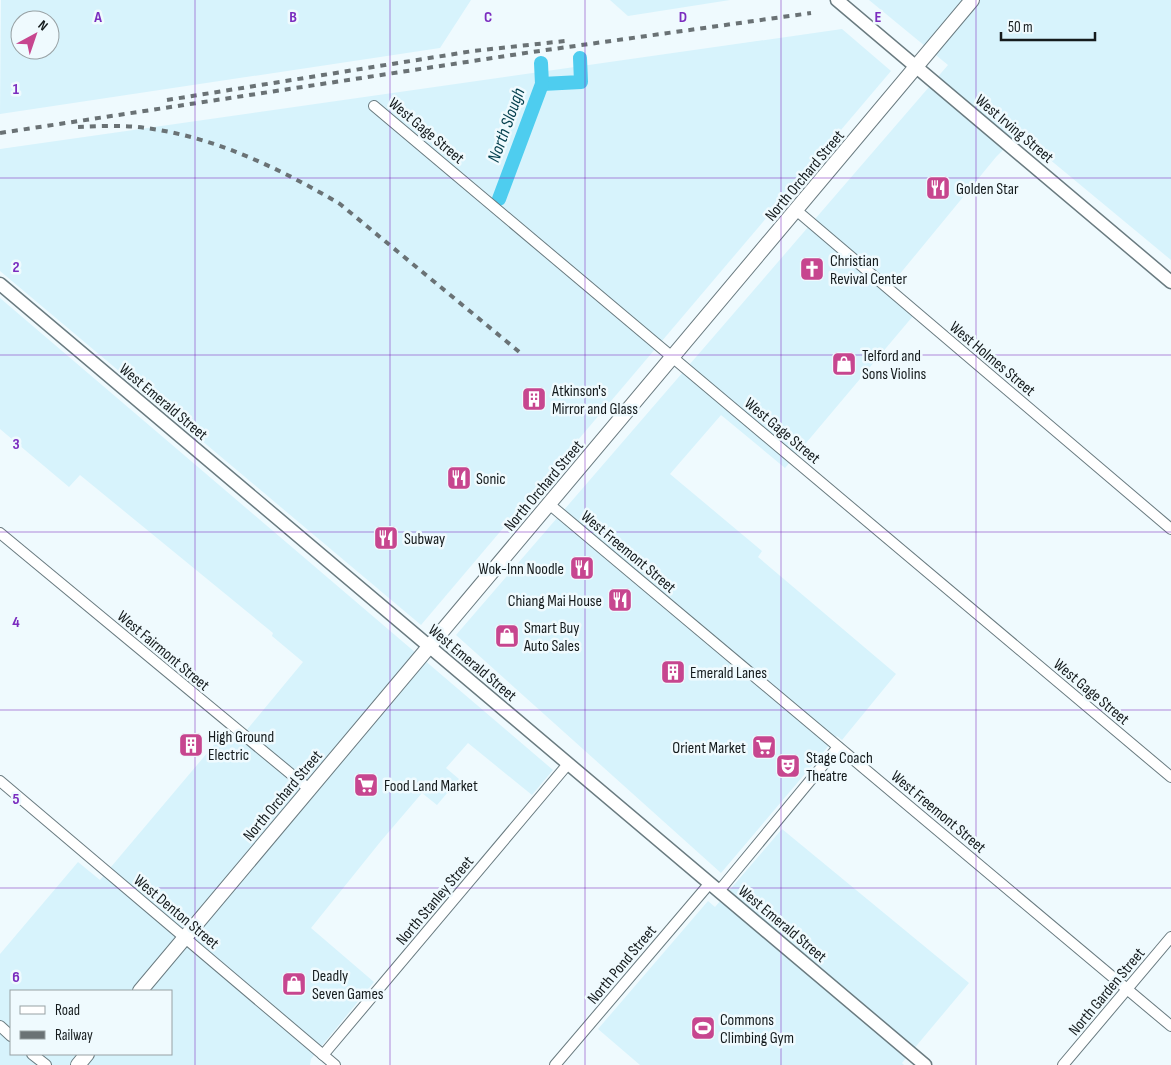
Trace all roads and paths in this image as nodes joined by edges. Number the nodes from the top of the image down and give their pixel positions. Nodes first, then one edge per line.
1 (837, 0) edge
2 (972, 0) edge
3 (917, 67) junction
4 (374, 106) dead end
5 (796, 210) junction
6 (1171, 282) edge
7 (0, 284) edge
8 (673, 357) junction
9 (549, 504) junction
10 (1171, 529) edge
11 (0, 533) edge
12 (430, 647) junction
13 (838, 747) junction
14 (568, 764) junction
15 (1171, 777) edge
16 (0, 781) edge
17 (309, 789) junction
18 (714, 887) junction
19 (1171, 936) edge
20 (185, 937) junction
21 (1127, 989) junction
22 (141, 990) edge
23 (0, 1026) edge
24 (1171, 1026) edge
25 (10, 1035) edge
26 (33, 1055) edge
27 (86, 1055) edge
28 (323, 1055) junction
29 (46, 1065) edge
30 (78, 1065) edge
31 (335, 1065) edge
32 (555, 1065) edge
33 (925, 1065) edge
34 (1063, 1065) edge

1 - 3 street, West Irving Street
2 - 3 main road, North Orchard Street
3 - 5 main road, North Orchard Street
3 - 6 street, West Irving Street
4 - 8 street, West Gage Street
5 - 8 main road, North Orchard Street
5 - 10 street, West Holmes Street
7 - 12 street, West Emerald Street
8 - 9 main road, North Orchard Street
8 - 15 street, West Gage Street
9 - 12 main road, North Orchard Street
9 - 13 street, West Freemont Street
11 - 17 street, West Fairmont Street
12 - 14 street, West Emerald Street
12 - 17 main road, North Orchard Street
13 - 18 street, North Pond Street
13 - 21 street, West Freemont Street
14 - 18 street, West Emerald Street
14 - 28 street, North Stanley Street
16 - 20 street, West Denton Street
17 - 20 main road, North Orchard Street
18 - 32 street, North Pond Street
18 - 33 street, West Emerald Street
19 - 21 street, North Garden Street
20 - 22 main road, North Orchard Street
20 - 28 street, West Denton Street
21 - 24 street, West Freemont Street
21 - 34 street, North Garden Street
23 - 25 street
26 - 29 street
27 - 30 main road
28 - 31 street, West Denton Street

